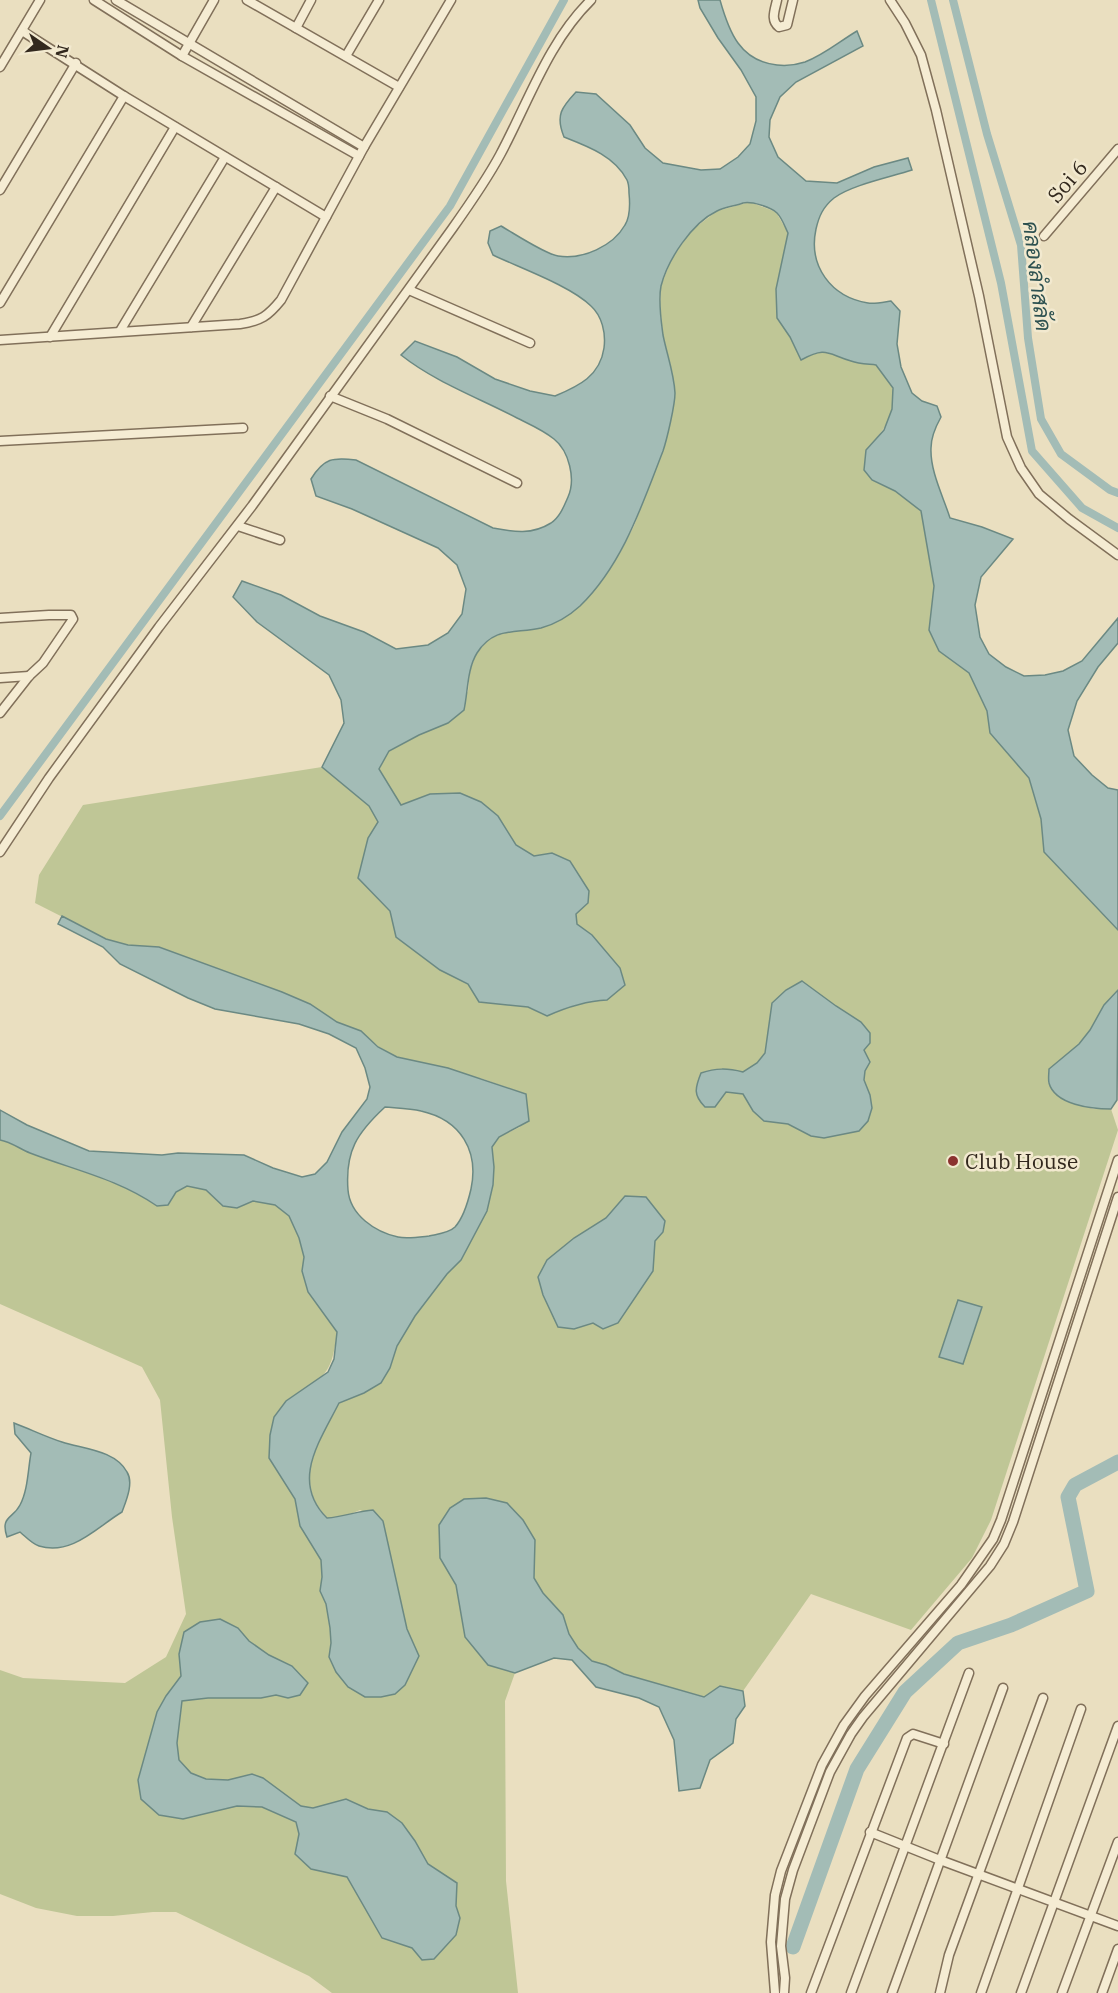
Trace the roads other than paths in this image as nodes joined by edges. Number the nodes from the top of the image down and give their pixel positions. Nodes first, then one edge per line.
1 (40, 0) edge
2 (94, 0) edge
3 (116, 0) edge
4 (214, 0) edge
5 (247, 0) edge
6 (311, 0) edge
7 (378, 0) edge
8 (451, 0) edge
9 (591, 0) edge
10 (777, 0) edge
11 (793, 0) edge
12 (890, 0) edge
13 (296, 27) junction
14 (22, 30) junction
15 (189, 44) junction
16 (182, 57) junction
17 (345, 57) junction
18 (76, 63) junction
19 (0, 68) edge
20 (399, 87) junction
21 (124, 96) junction
22 (176, 127) junction
23 (364, 147) junction
24 (1118, 149) edge
25 (359, 156) junction
26 (225, 157) junction
27 (276, 187) junction
28 (0, 190) edge
29 (327, 217) junction
30 (1044, 236) dead end
31 (409, 290) junction
32 (0, 303) edge
33 (191, 327) junction
34 (120, 332) junction
35 (50, 337) junction
36 (0, 340) edge
37 (530, 343) dead end
38 (330, 396) junction
39 (243, 428) dead end
40 (0, 441) edge
41 (517, 483) dead end
42 (237, 526) junction
43 (280, 540) dead end
44 (1118, 555) edge
45 (0, 618) edge
46 (29, 676) junction
47 (0, 678) edge
48 (0, 713) edge
49 (0, 852) edge
50 (1118, 1160) edge
51 (1118, 1197) edge
52 (969, 1673) dead end
53 (1003, 1688) dead end
54 (1043, 1698) dead end
55 (1081, 1709) dead end
56 (1118, 1726) edge
57 (944, 1744) junction
58 (870, 1832) junction
59 (1118, 1842) edge
60 (907, 1846) junction
61 (940, 1860) junction
62 (978, 1874) junction
63 (1017, 1889) junction
64 (1054, 1902) junction
65 (1091, 1916) junction
66 (1118, 1926) edge
67 (1118, 1949) edge
68 (776, 1993) edge
69 (784, 1993) edge
70 (810, 1993) edge
71 (851, 1993) edge
72 (891, 1993) edge
73 (940, 1993) edge
74 (981, 1993) edge
75 (1021, 1993) edge
76 (1062, 1993) edge
77 (1102, 1993) edge

1 - 14 street
2 - 16 street
3 - 15 street
4 - 15 street
5 - 13 street
6 - 13 street
7 - 17 street
8 - 20 street
9 - 31 street
10 - 11 street
12 - 44 street
13 - 17 street
14 - 18 street
14 - 19 street
15 - 16 street
15 - 23 street
16 - 25 street
17 - 20 street
18 - 21 street
18 - 28 street
20 - 23 street
21 - 22 street
21 - 32 street
22 - 26 street
22 - 35 street
23 - 25 street
24 - 30 street, Soi 6
25 - 29 street
26 - 27 street
26 - 34 street
27 - 29 street
27 - 33 street
29 - 33 street
31 - 37 street
31 - 38 street
33 - 34 street
34 - 35 street
35 - 36 street
38 - 41 street
38 - 42 street
39 - 40 street
42 - 43 street
42 - 49 street
45 - 46 street
46 - 47 street
46 - 48 street
50 - 68 street
51 - 69 street
52 - 57 street
53 - 61 street
54 - 62 street
55 - 63 street
56 - 64 street
57 - 58 street
57 - 60 street
58 - 60 street
58 - 70 street
59 - 65 street
60 - 61 street
60 - 71 street
61 - 62 street
61 - 72 street
62 - 63 street
62 - 73 street
63 - 64 street
63 - 74 street
64 - 65 street
64 - 75 street
65 - 66 street
65 - 76 street
67 - 77 street

